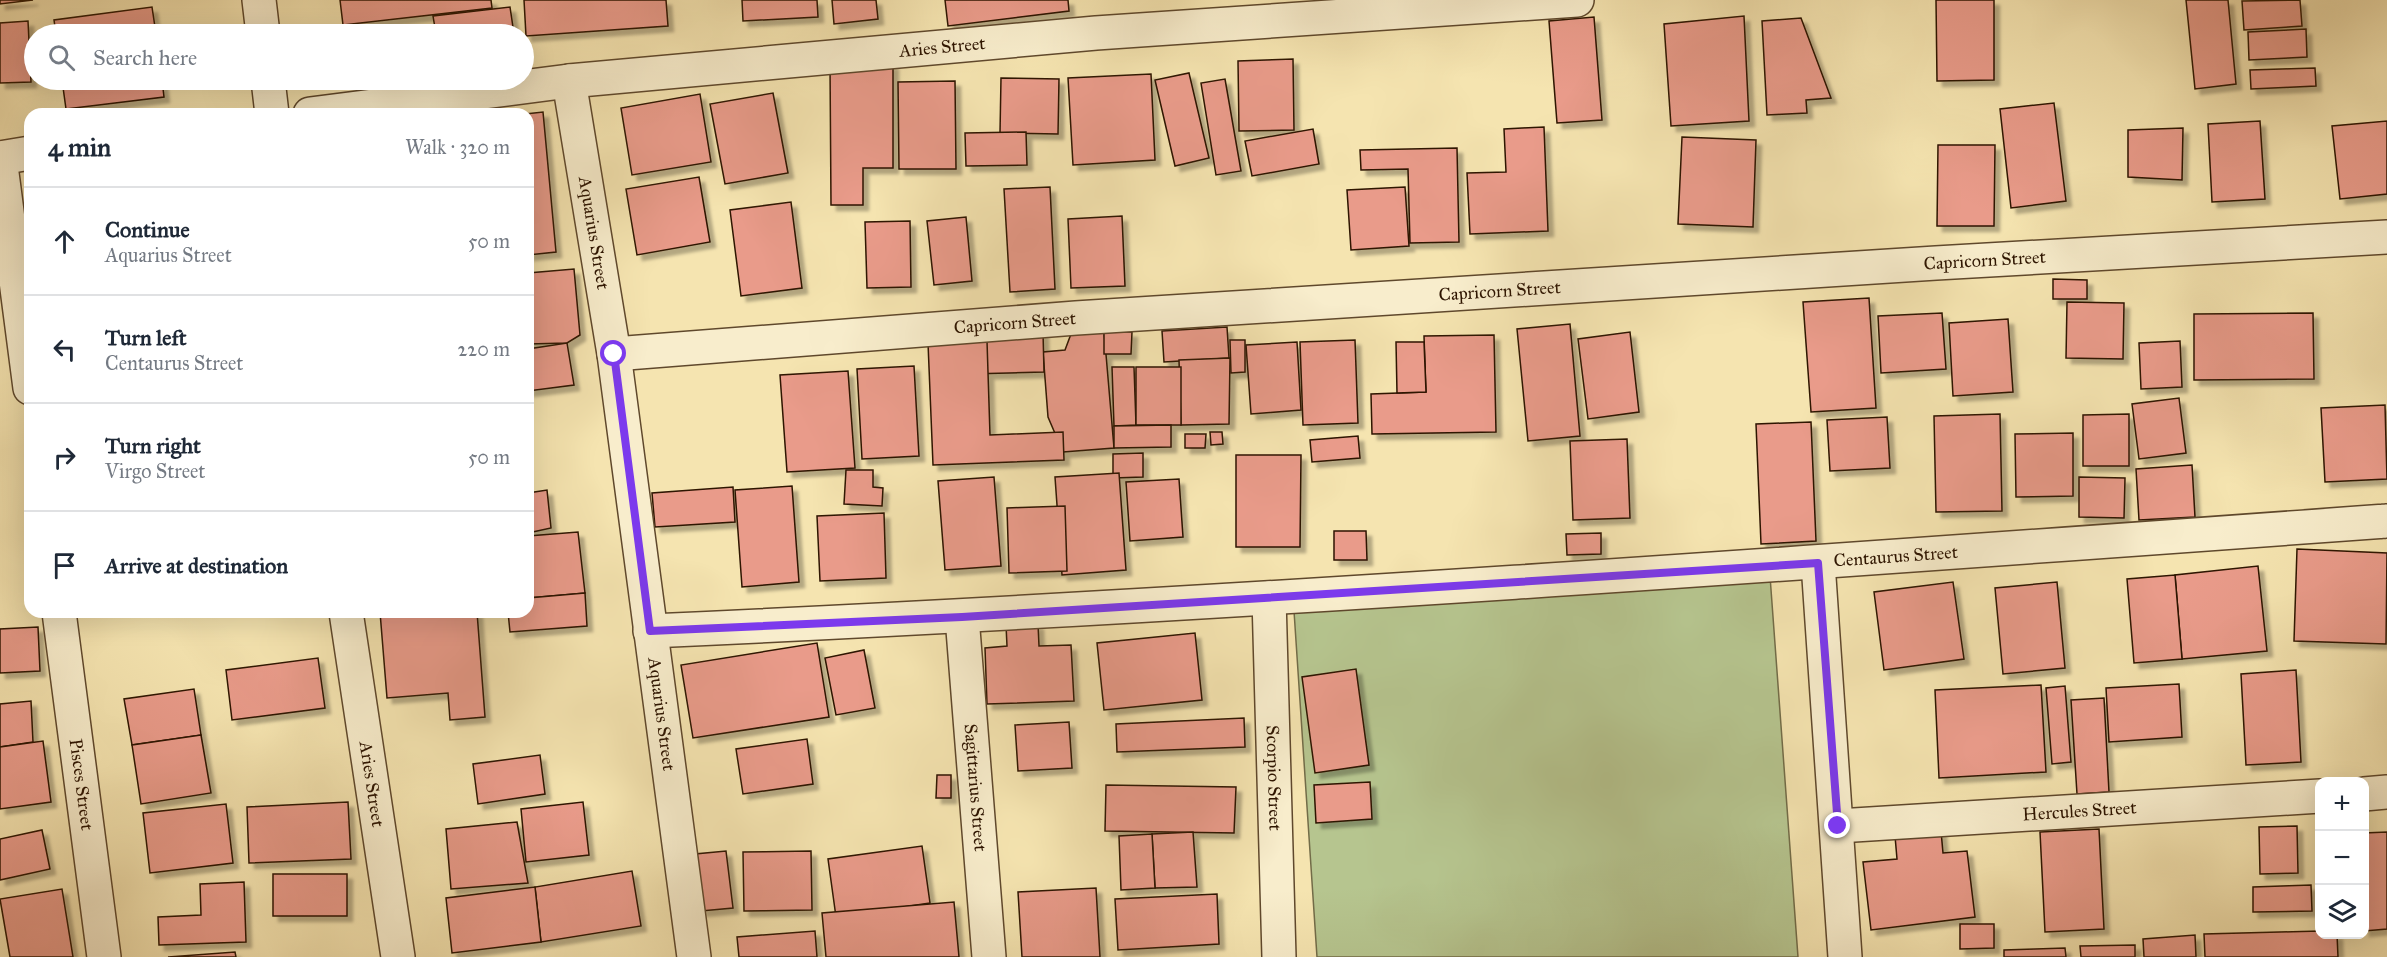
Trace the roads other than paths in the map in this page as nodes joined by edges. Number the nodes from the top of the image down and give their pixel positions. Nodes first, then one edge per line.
1 (259, 0) edge
2 (1576, 0) edge
3 (262, 24) edge
4 (569, 81) junction
5 (534, 85) edge
6 (269, 90) edge
7 (498, 90) edge
8 (271, 108) edge
9 (357, 108) edge
10 (24, 154) edge
11 (0, 158) edge
12 (2387, 237) edge
13 (24, 342) edge
14 (614, 354) junction
15 (2387, 521) edge
16 (1818, 563) junction
17 (1269, 598) junction
18 (962, 617) junction
19 (60, 618) edge
20 (347, 618) edge
21 (650, 631) junction
22 (2387, 792) edge
23 (2369, 794) edge
24 (2315, 796) edge
25 (1838, 826) junction
26 (104, 957) edge
27 (398, 957) edge
28 (694, 957) edge
29 (989, 957) edge
30 (1279, 957) edge
31 (1845, 957) edge

1 - 3 street
2 - 4 street, Aries Street
4 - 5 street, Aries Street
4 - 14 street, Aquarius Street
6 - 8 street
7 - 9 street, Aries Street
10 - 11 street
11 - 13 street
12 - 14 street, Capricorn Street
14 - 21 street, Aquarius Street
15 - 16 street, Centaurus Street
16 - 17 street, Centaurus Street
16 - 25 street
17 - 18 street, Centaurus Street
17 - 30 street, Scorpio Street
18 - 21 street, Centaurus Street
18 - 29 street, Sagittarius Street
19 - 26 street, Pisces Street
20 - 27 street, Aries Street
21 - 28 street, Aquarius Street
22 - 23 street
24 - 25 street, Hercules Street
25 - 31 street

